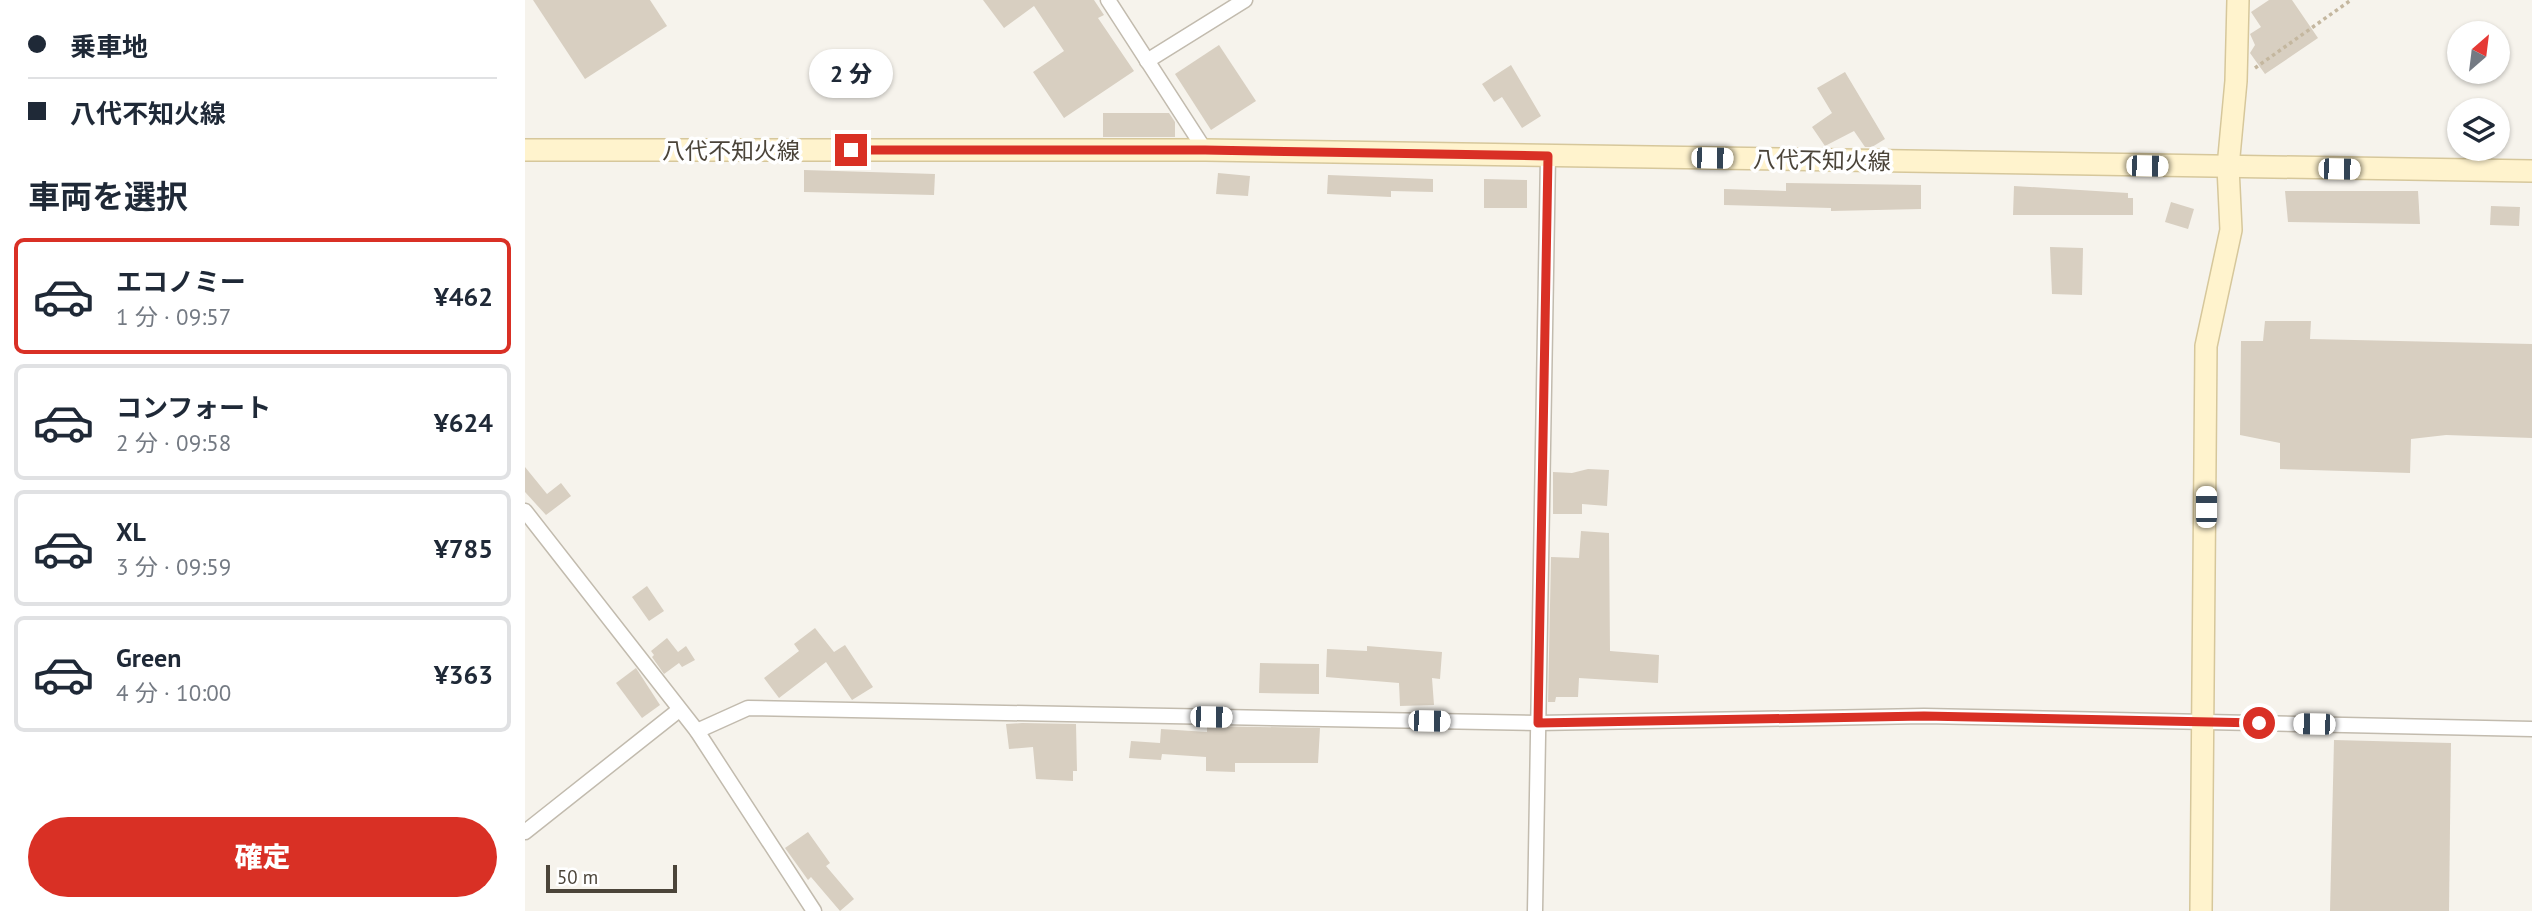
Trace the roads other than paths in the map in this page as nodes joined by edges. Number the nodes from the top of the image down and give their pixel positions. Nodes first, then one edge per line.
1 (1108, 0) edge
2 (1245, 0) edge
3 (2238, 0) edge
4 (1147, 61) junction
5 (525, 150) edge
6 (1205, 150) junction
7 (1548, 156) junction
8 (2228, 167) junction
9 (2532, 171) edge
10 (525, 511) edge
11 (679, 710) junction
12 (2204, 722) junction
13 (1538, 723) junction
14 (2532, 729) edge
15 (697, 731) junction
16 (525, 832) edge
17 (814, 911) edge
18 (1535, 911) edge
19 (2201, 911) edge

1 - 4 street
2 - 4 street
3 - 8 main road
4 - 6 street
5 - 6 main road, 八代不知火線
6 - 7 main road, 八代不知火線
7 - 8 main road, 八代不知火線
7 - 13 street
8 - 9 main road, 八代不知火線
8 - 12 main road
10 - 11 street
11 - 15 street
11 - 16 street
12 - 13 street
12 - 14 street
12 - 19 main road
13 - 15 street
13 - 18 street
15 - 17 street

